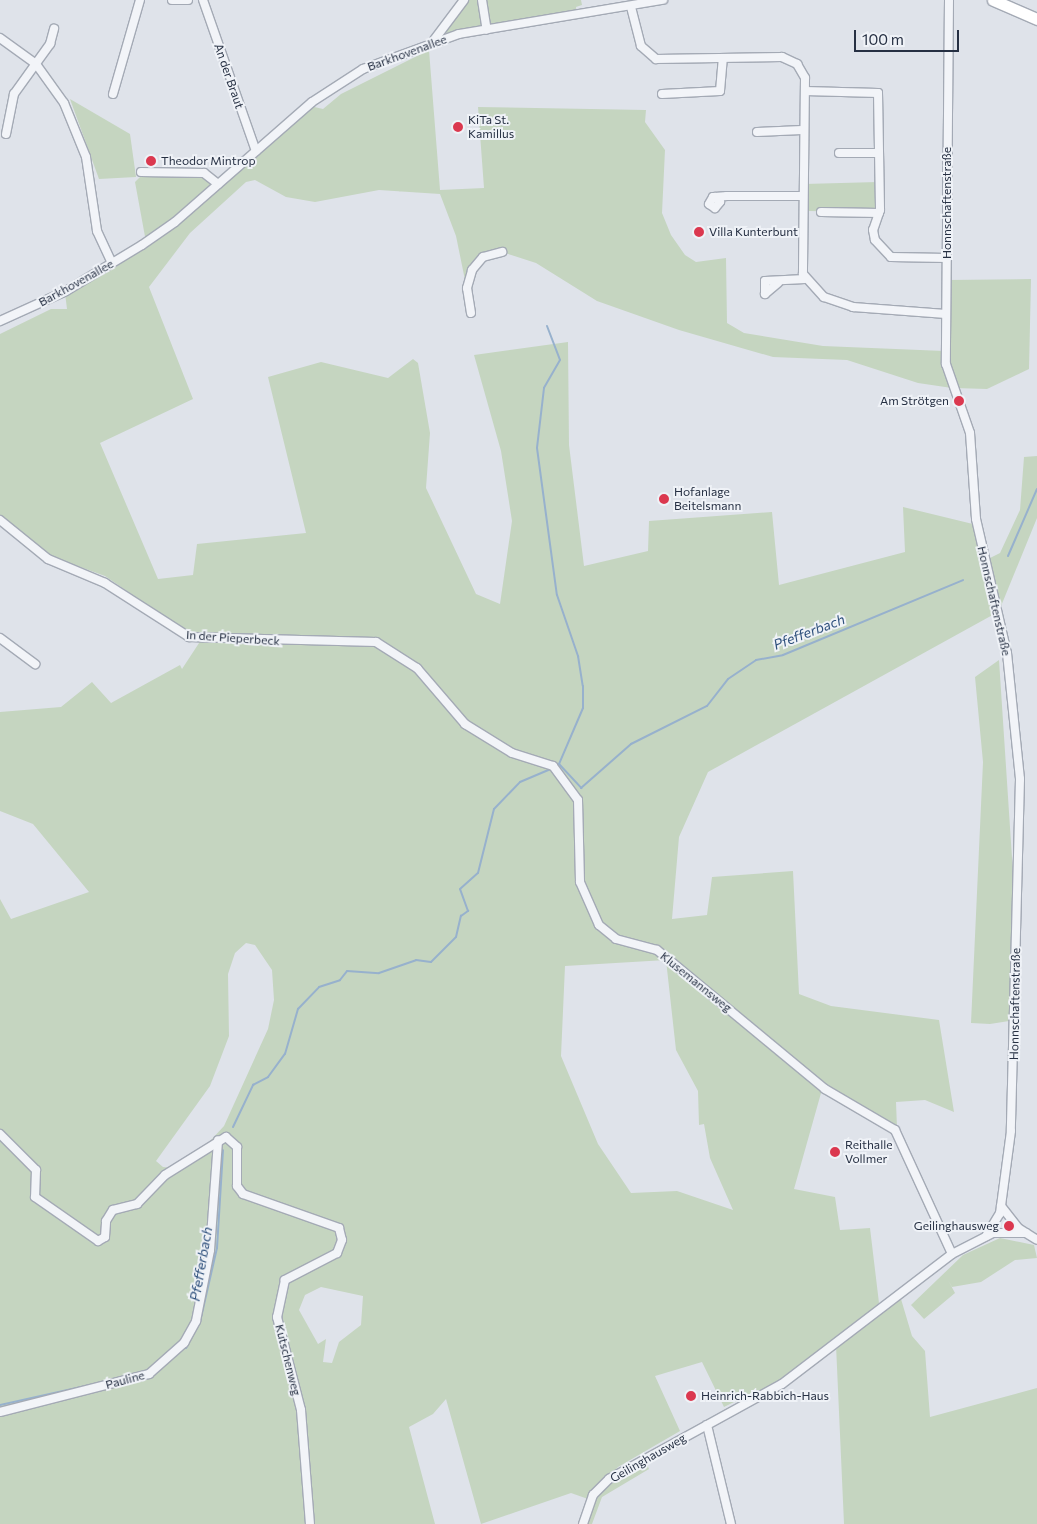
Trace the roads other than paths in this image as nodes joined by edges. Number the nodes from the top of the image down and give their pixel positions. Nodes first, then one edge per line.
1 (140, 0) edge
2 (172, 0) edge
3 (188, 0) edge
4 (203, 0) edge
5 (464, 0) edge
6 (482, 0) edge
7 (663, 0) edge
8 (949, 0) edge
9 (993, 0) edge
10 (631, 7) junction
11 (1037, 19) edge
12 (54, 29) dead end
13 (487, 30) junction
14 (0, 38) edge
15 (434, 40) junction
16 (723, 59) junction
17 (36, 64) junction
18 (805, 91) junction
19 (114, 94) dead end
20 (662, 94) dead end
21 (802, 130) junction
22 (757, 132) dead end
23 (6, 134) dead end
24 (256, 151) junction
25 (839, 152) dead end
26 (879, 153) junction
27 (141, 172) dead end
28 (218, 184) junction
29 (801, 196) junction
30 (715, 197) dead end
31 (821, 212) dead end
32 (879, 214) junction
33 (502, 252) dead end
34 (947, 258) junction
35 (112, 264) junction
36 (805, 278) junction
37 (778, 283) dead end
38 (472, 313) dead end
39 (946, 314) junction
40 (0, 321) edge
41 (0, 520) edge
42 (0, 638) edge
43 (35, 664) dead end
44 (465, 724) joint
45 (0, 1134) edge
46 (218, 1140) junction
47 (1001, 1206) junction
48 (998, 1220) joint
49 (1026, 1233) junction
50 (986, 1236) junction
51 (1037, 1240) edge
52 (952, 1254) junction
53 (0, 1412) edge
54 (707, 1425) junction
55 (310, 1524) edge
56 (583, 1524) edge
57 (731, 1524) edge

1 - 19 street
2 - 3 street
4 - 24 street, An der Braut
5 - 15 street
6 - 13 street
7 - 10 street, Barkhovenallee
8 - 34 street, Honnschaftenstraße
9 - 11 main road
10 - 13 street, Barkhovenallee
10 - 16 street
12 - 17 street
13 - 15 street, Barkhovenallee
14 - 17 street
15 - 24 street, Barkhovenallee
16 - 18 street
16 - 20 street
17 - 23 street
17 - 35 street
18 - 21 street
18 - 26 street
21 - 22 street
21 - 29 street
24 - 28 street, Barkhovenallee
25 - 26 street
26 - 32 street
27 - 28 street
28 - 35 street, Barkhovenallee
29 - 30 street
29 - 36 street
31 - 32 street
32 - 34 street
33 - 38 street
34 - 39 street, Honnschaftenstraße
35 - 40 street, Barkhovenallee
36 - 37 street
36 - 39 street
39 - 47 street, Honnschaftenstraße
41 - 44 street, In der Pieperbeck
42 - 43 street
44 - 52 street, Klusemannsweg
45 - 46 street
46 - 53 street, Pauline
46 - 55 street, Kutschenweg
47 - 48 street, Honnschaftenstraße
47 - 49 street
48 - 50 street, Geilinghausweg
49 - 50 street, Geilinghausweg
49 - 51 street
50 - 52 street, Geilinghausweg
52 - 54 street, Geilinghausweg
54 - 56 street, Geilinghausweg
54 - 57 street

